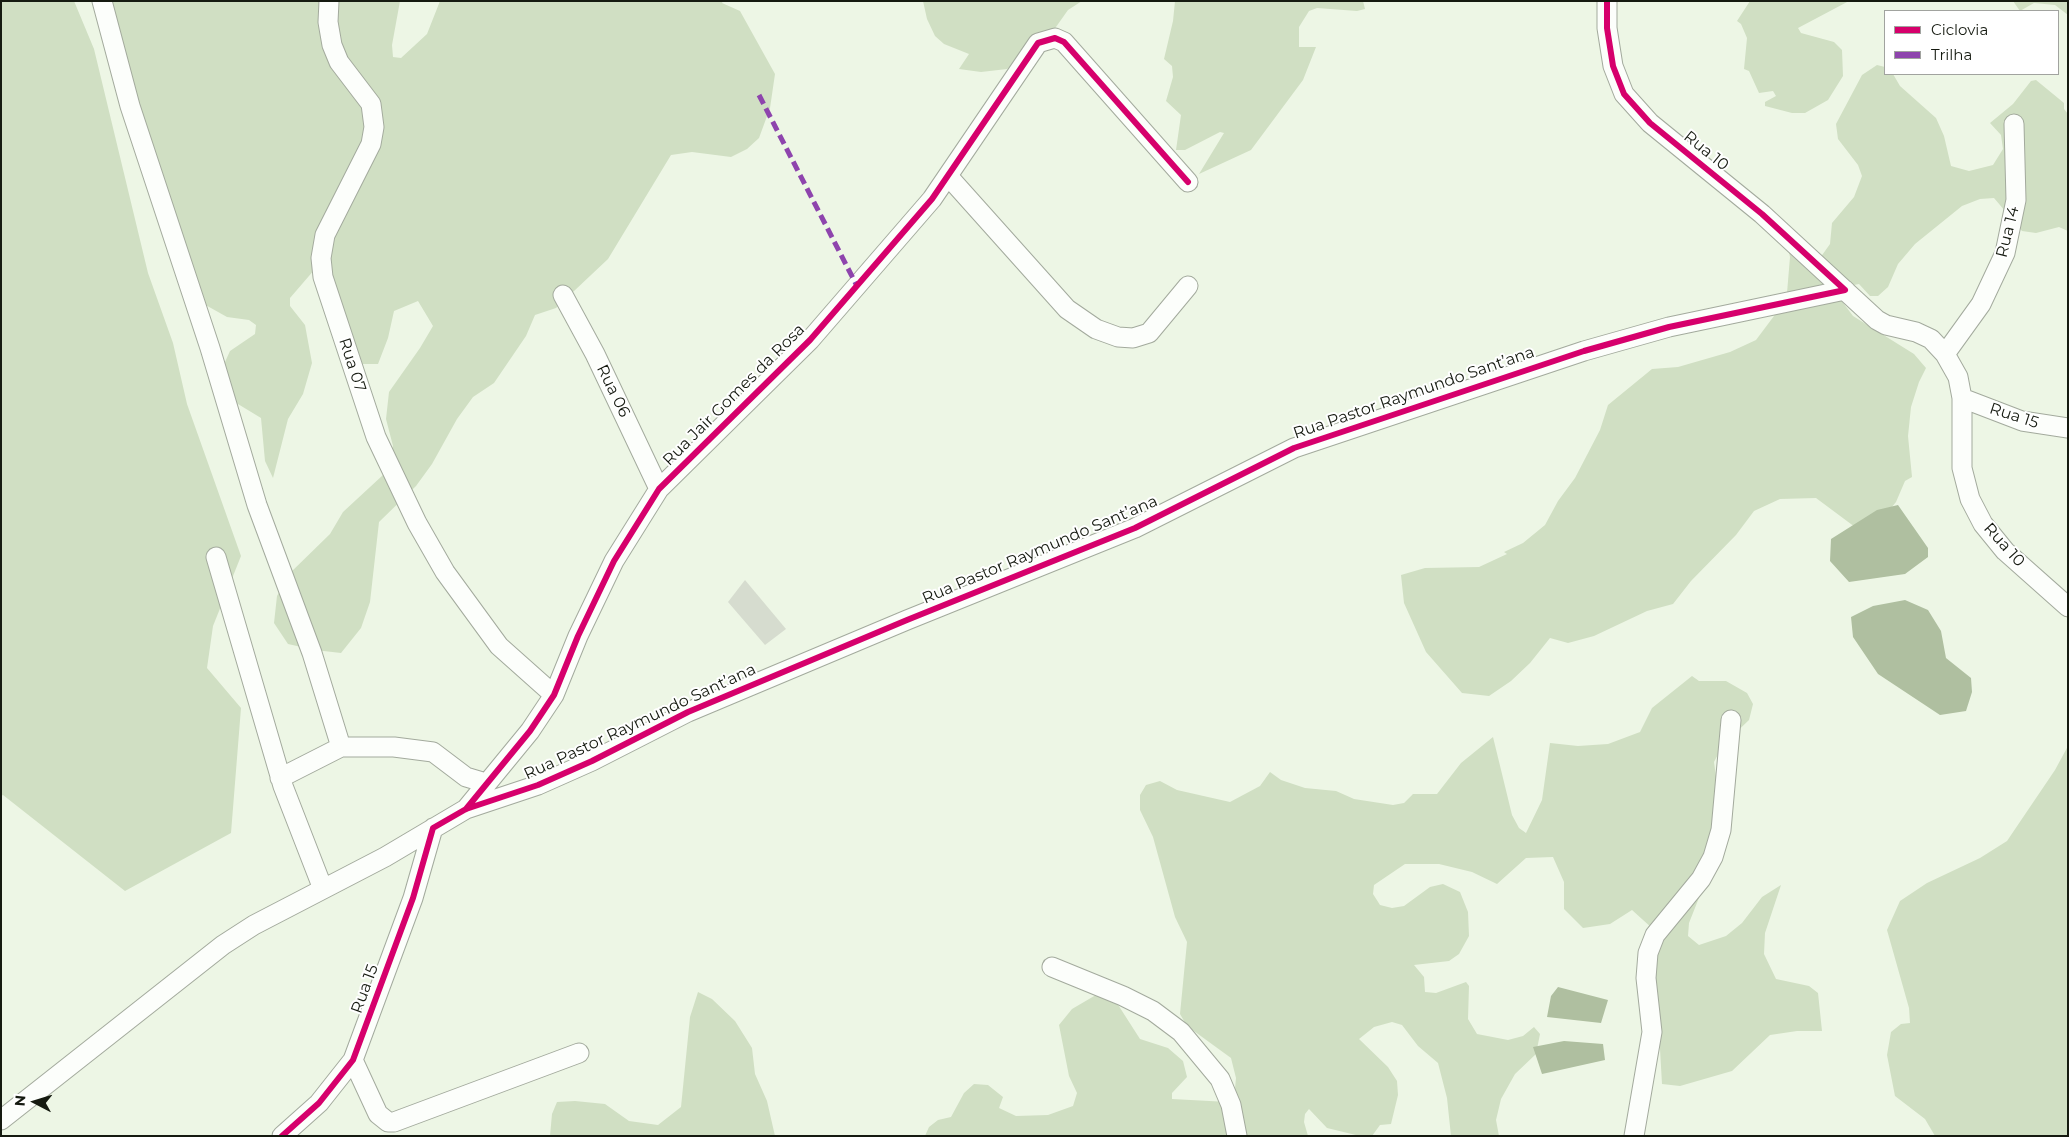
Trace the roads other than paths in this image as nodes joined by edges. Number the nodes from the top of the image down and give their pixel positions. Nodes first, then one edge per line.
1 (102, 1) edge
2 (330, 1) edge
3 (1607, 1) edge
4 (2014, 124) dead end
5 (948, 176) junction
6 (1188, 182) dead end
7 (1188, 286) dead end
8 (1845, 290) junction
9 (564, 296) dead end
10 (1945, 354) junction
11 (1962, 398) junction
12 (2068, 428) edge
13 (660, 489) junction
14 (216, 557) dead end
15 (2068, 607) edge
16 (554, 696) junction
17 (1731, 720) dead end
18 (341, 747) junction
19 (280, 778) junction
20 (486, 783) junction
21 (466, 810) junction
22 (433, 828) junction
23 (323, 889) junction
24 (1052, 967) dead end
25 (579, 1053) dead end
26 (353, 1060) junction
27 (1, 1120) edge
28 (282, 1136) edge
29 (1236, 1136) edge
30 (1634, 1136) edge

1 - 18 street
2 - 16 street, Rua 07
3 - 8 street, Rua 10
4 - 10 street, Rua 14
5 - 6 street, Rua Jair Gomes da Rosa
5 - 7 street
5 - 13 street, Rua Jair Gomes da Rosa
8 - 10 street, Rua 10
8 - 21 street, Rua Pastor Raymundo Sant’ana
9 - 13 street, Rua 06
10 - 11 street, Rua 10
11 - 12 street, Rua 15
11 - 15 street, Rua 10
13 - 16 street, Rua Jair Gomes da Rosa
14 - 19 street
16 - 20 street, Rua Jair Gomes da Rosa
17 - 30 street
18 - 19 street
18 - 20 street
19 - 23 street
20 - 21 street, Rua Jair Gomes da Rosa
21 - 22 street, Rua Pastor Raymundo Sant’ana
22 - 23 street, Rua Pastor Raymundo Sant’ana
22 - 26 street, Rua 15
23 - 27 street, Rua Pastor Raymundo Sant’ana
24 - 29 street
25 - 26 street
26 - 28 street, Rua 15

